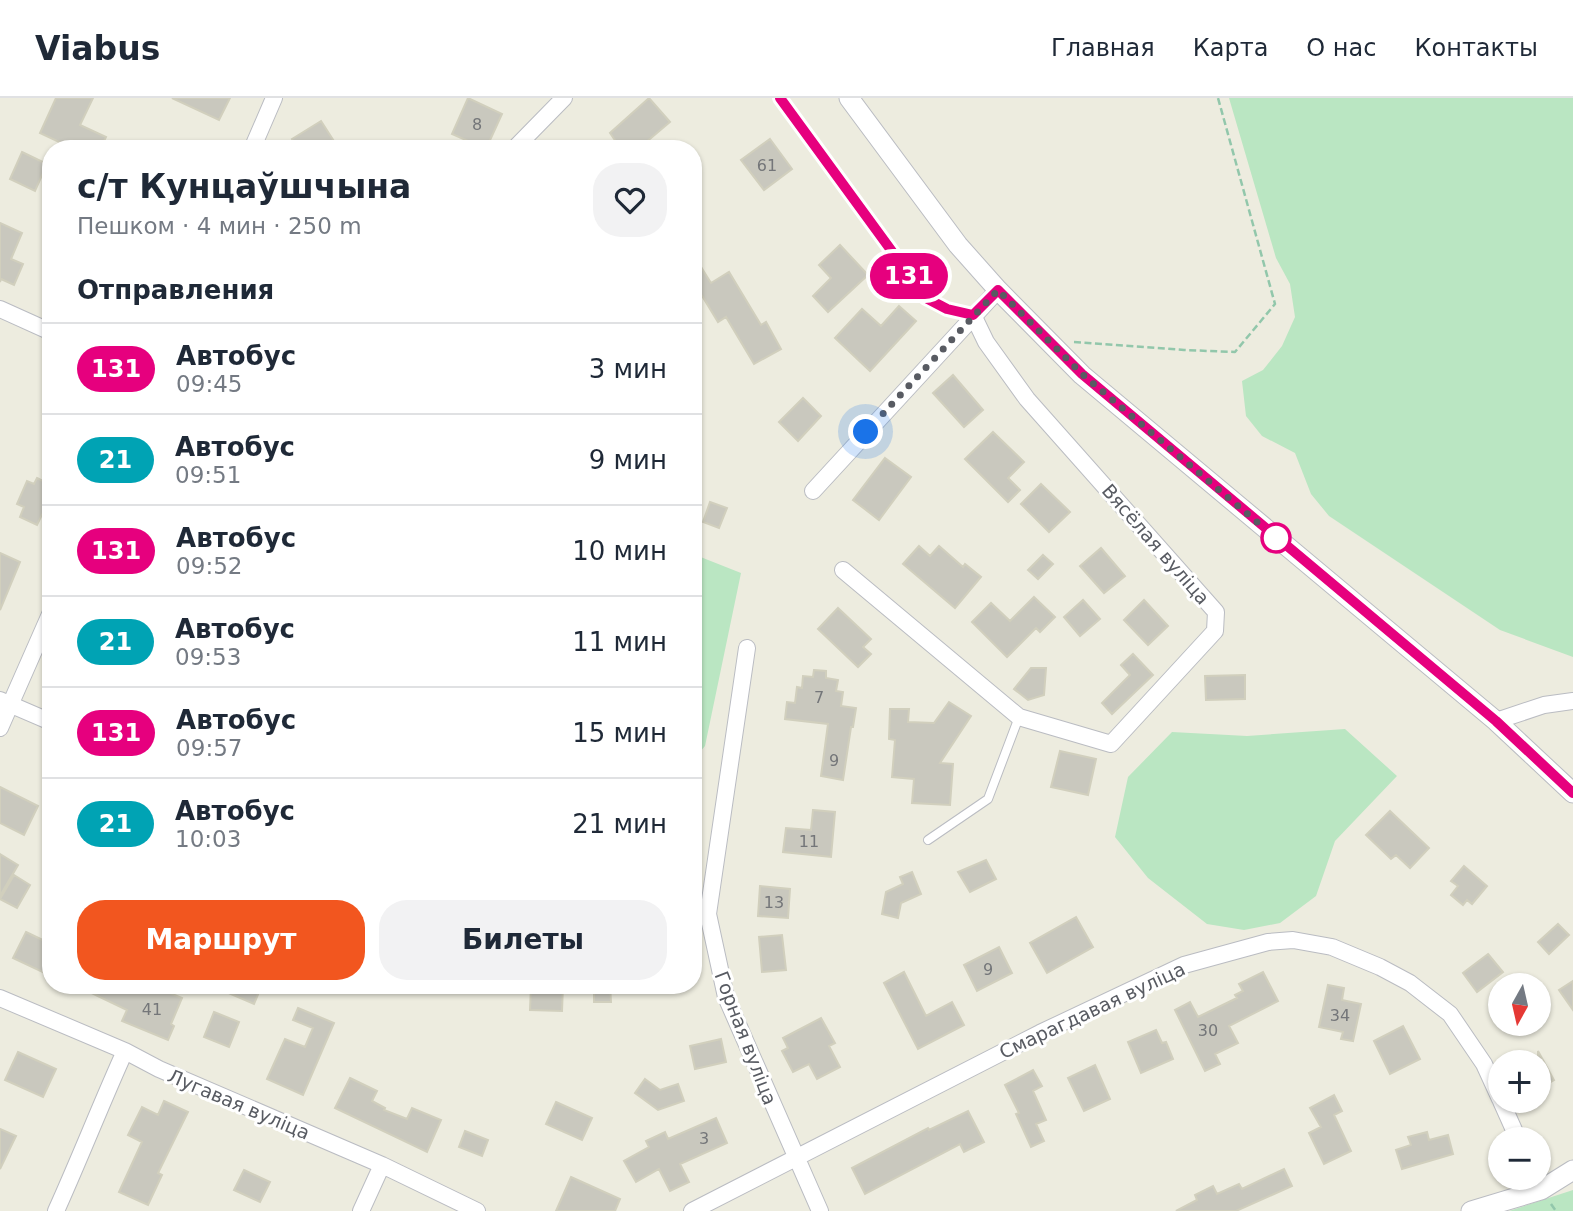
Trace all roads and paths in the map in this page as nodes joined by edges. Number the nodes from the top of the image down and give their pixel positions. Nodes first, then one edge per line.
1 (274, 98) edge
2 (564, 98) edge
3 (780, 98) edge
4 (849, 98) edge
5 (1217, 98) edge
6 (256, 140) edge
7 (523, 140) edge
8 (998, 290) junction
9 (0, 309) edge
10 (973, 315) junction
11 (42, 328) edge
12 (1074, 342) dead end
13 (813, 491) dead end
14 (843, 570) dead end
15 (42, 630) edge
16 (747, 648) dead end
17 (1573, 701) edge
18 (6, 702) edge
19 (42, 718) edge
20 (1019, 718) junction
21 (1496, 721) junction
22 (0, 728) edge
23 (1573, 793) edge
24 (928, 840) dead end
25 (702, 903) edge
26 (702, 920) edge
27 (0, 998) edge
28 (125, 1051) junction
29 (1488, 1073) edge
30 (795, 1159) junction
31 (382, 1165) junction
32 (1573, 1170) edge
33 (1551, 1179) edge
34 (1524, 1190) edge
35 (56, 1211) edge
36 (361, 1211) edge
37 (477, 1211) edge
38 (692, 1211) edge
39 (820, 1211) edge
40 (1471, 1211) edge

1 - 6 street
2 - 7 street
3 - 10 lane
4 - 8 street
5 - 12 path
8 - 10 street
8 - 21 street
9 - 11 street
10 - 13 street
10 - 20 street, Вясёлая вуліца
14 - 20 street, Вясёлая вуліца
15 - 18 street
16 - 25 street, Горная вуліца
17 - 21 street
18 - 19 street
18 - 22 street
20 - 24 lane
21 - 23 street
26 - 30 street, Горная вуліца
27 - 28 street, Лугавая вуліца
28 - 31 street, Лугавая вуліца
28 - 35 street
29 - 30 street, Смарагдавая вуліца
30 - 38 street, Смарагдавая вуліца
30 - 39 street, Горная вуліца
31 - 36 street
31 - 37 street, Лугавая вуліца
32 - 33 street
34 - 40 street

